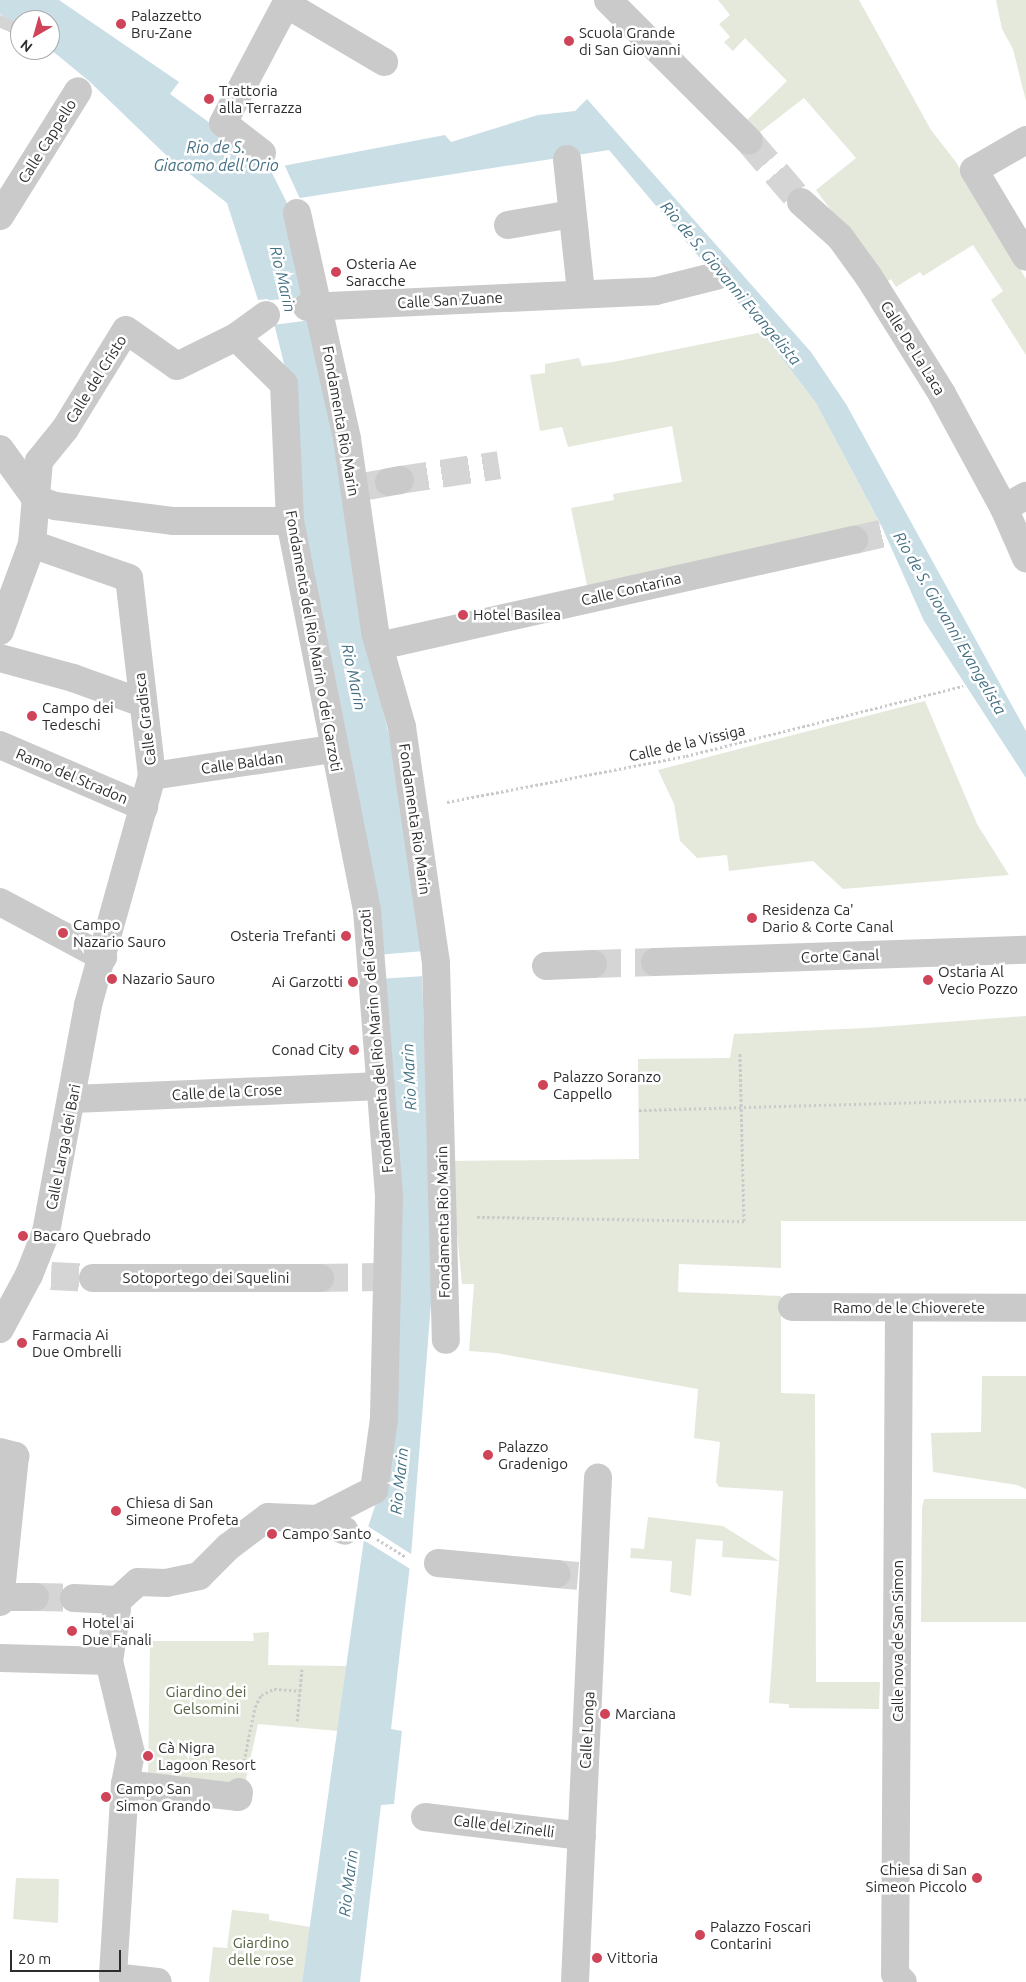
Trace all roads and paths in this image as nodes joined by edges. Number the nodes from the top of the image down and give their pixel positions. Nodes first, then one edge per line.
1 (608, 0) edge
2 (288, 2) edge
3 (384, 62) dead end
4 (78, 91) dead end
5 (1026, 140) edge
6 (749, 141) tunnel mouth
7 (262, 153) dead end
8 (566, 159) dead end
9 (801, 202) tunnel mouth
10 (297, 213) dead end
11 (572, 214) junction
12 (0, 216) edge
13 (508, 225) dead end
14 (1026, 257) edge
15 (716, 276) dead end
16 (581, 293) junction
17 (313, 307) junction
18 (266, 314) dead end
19 (236, 338) junction
20 (0, 449) edge
21 (1015, 502) edge
22 (46, 503) junction
23 (290, 521) junction
24 (32, 539) junction
25 (854, 540) tunnel mouth
26 (1026, 558) edge
27 (0, 631) edge
28 (379, 646) junction
29 (0, 658) edge
30 (962, 686) dead end
31 (143, 703) junction
32 (0, 745) edge
33 (333, 749) junction
34 (152, 776) junction
35 (414, 806) junction
36 (144, 807) junction
37 (0, 902) edge
38 (1026, 950) edge
39 (103, 957) junction
40 (655, 962) tunnel mouth
41 (593, 964) tunnel mouth
42 (546, 966) dead end
43 (740, 1052) dead end
44 (381, 1086) junction
45 (73, 1099) junction
46 (1026, 1099) edge
47 (742, 1107) junction
48 (639, 1110) dead end
49 (470, 1217) dead end
50 (93, 1278) tunnel mouth
51 (320, 1278) tunnel mouth
52 (792, 1307) dead end
53 (899, 1308) junction
54 (1026, 1308) edge
55 (4, 1314) edge
56 (446, 1340) dead end
57 (7, 1454) edge
58 (598, 1478) dead end
59 (316, 1519) junction
60 (345, 1531) dead end
61 (438, 1563) dead end
62 (576, 1576) junction
63 (0, 1597) edge
64 (34, 1597) tunnel mouth
65 (74, 1598) tunnel mouth
66 (0, 1602) edge
67 (121, 1621) dead end
68 (0, 1658) edge
69 (109, 1661) junction
70 (302, 1669) dead end
71 (300, 1691) junction
72 (297, 1721) dead end
73 (125, 1784) junction
74 (239, 1795) joint
75 (425, 1816) dead end
76 (582, 1836) junction
77 (894, 1979) edge
78 (158, 1982) edge
79 (575, 1982) edge

1 - 6 street
2 - 3 street
2 - 7 street
4 - 12 street, Calle Cappello
5 - 14 street
8 - 11 street
9 - 21 street, Calle De La Laca
10 - 17 street, Fondamenta Rio Marin
11 - 13 street
11 - 16 street
15 - 16 street, Calle San Zuane
16 - 17 street, Calle San Zuane
17 - 28 street, Fondamenta Rio Marin
18 - 19 street
19 - 22 street, Calle del Cristo
19 - 23 street, Fondamenta del Rio Marin o dei Garzoti
20 - 22 street
21 - 26 street
22 - 23 street
22 - 24 street
23 - 33 street, Fondamenta del Rio Marin o dei Garzoti
24 - 27 street
24 - 31 street, Calle Gradisca
25 - 28 street, Calle Contarina
28 - 35 street, Fondamenta Rio Marin
29 - 31 street
30 - 35 path, Calle de la Vissiga
31 - 34 street, Calle Gradisca
32 - 36 street, Ramo del Stradon
33 - 34 street, Calle Baldan
33 - 44 street, Fondamenta del Rio Marin o dei Garzoti
34 - 36 street, Calle Gradisca
35 - 56 street, Fondamenta Rio Marin
36 - 39 street, Calle Gradisca
37 - 39 street
38 - 40 street, Corte Canal
39 - 45 street, Calle Larga dei Bari
41 - 42 street
43 - 47 path
44 - 45 street, Calle de la Crose
44 - 59 street, Fondamenta del Rio Marin o dei Garzoti
45 - 55 street, Calle Larga dei Bari
46 - 47 path
47 - 48 path
47 - 49 path
50 - 51 street, Sotoportego dei Squelini
52 - 53 street, Ramo de le Chioverete
53 - 54 street, Ramo de le Chioverete
53 - 77 street, Calle nova de San Simon
57 - 63 street
58 - 62 street, Calle Longa
59 - 60 street
59 - 65 street
61 - 62 street
62 - 76 street, Calle Longa
63 - 64 street
63 - 66 street
67 - 69 street
68 - 69 street
69 - 73 street
70 - 71 path
71 - 72 path
71 - 74 path
73 - 74 street
73 - 78 street
75 - 76 street, Calle del Zinelli
76 - 79 street, Calle Longa

